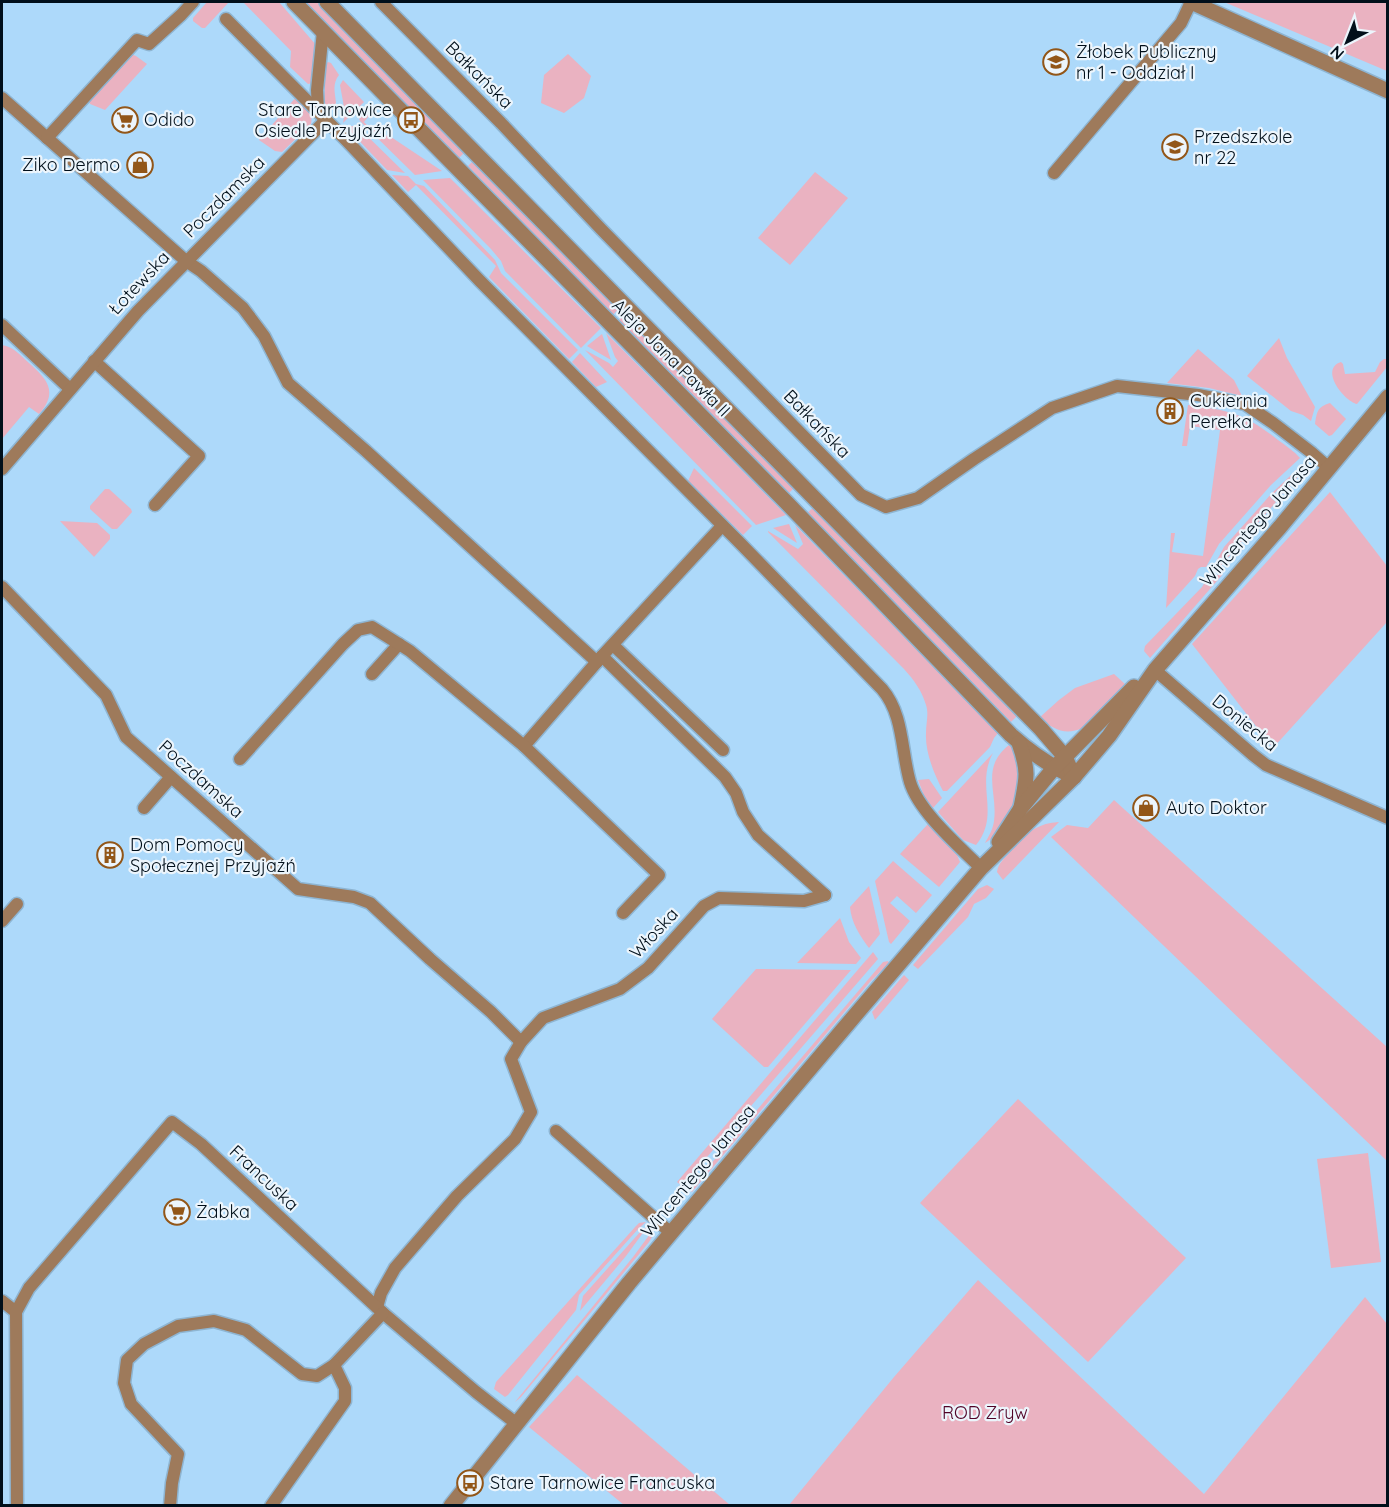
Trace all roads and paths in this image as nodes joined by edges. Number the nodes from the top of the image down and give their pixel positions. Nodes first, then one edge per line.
1 (193, 2) edge
2 (294, 2) edge
3 (327, 2) edge
4 (381, 2) edge
5 (1191, 2) edge
6 (226, 19) dead end
7 (323, 31) junction
8 (1388, 91) edge
9 (2, 98) edge
10 (322, 116) junction
11 (47, 138) junction
12 (1054, 172) dead end
13 (186, 261) junction
14 (2, 325) edge
15 (94, 361) junction
16 (70, 389) junction
17 (1388, 397) edge
18 (1329, 468) junction
19 (2, 469) edge
20 (424, 504) joint
21 (155, 505) dead end
22 (722, 526) junction
23 (2, 587) edge
24 (399, 644) junction
25 (613, 645) junction
26 (600, 659) junction
27 (1155, 670) junction
28 (372, 674) dead end
29 (1041, 729) junction
30 (1088, 733) junction
31 (1019, 742) junction
32 (524, 746) junction
33 (723, 750) dead end
34 (1065, 757) junction
35 (240, 759) dead end
36 (1054, 768) junction
37 (171, 777) junction
38 (1074, 777) junction
39 (144, 808) dead end
40 (1021, 808) junction
41 (1388, 818) edge
42 (981, 868) junction
43 (17, 904) dead end
44 (623, 913) dead end
45 (2, 921) edge
46 (520, 1042) junction
47 (556, 1131) dead end
48 (671, 1233) junction
49 (2, 1301) edge
50 (380, 1310) junction
51 (16, 1312) junction
52 (334, 1365) junction
53 (517, 1424) junction
54 (17, 1506) edge
55 (170, 1506) edge
56 (271, 1506) edge
57 (452, 1506) edge

1 - 11 street
2 - 7 street, Aleja Jana Pawła II
3 - 29 street, Aleja Jana Pawła II
4 - 18 street, Bałkańska
5 - 8 street
5 - 12 street
6 - 10 street
7 - 10 street
7 - 31 street, Aleja Jana Pawła II
9 - 11 street, Łotewska
10 - 13 street, Poczdamska
10 - 22 street
11 - 13 street, Łotewska
13 - 15 street, Łotewska
13 - 20 street, Poczdamska
14 - 16 street
15 - 16 street, Łotewska
15 - 21 street
16 - 19 street, Łotewska
17 - 18 street, Wincentego Janasa
18 - 27 street, Wincentego Janasa
20 - 26 street, Włoska
22 - 25 street
22 - 42 street
23 - 37 street, Poczdamska
24 - 28 street
24 - 32 street, Włoska
24 - 35 street, Włoska
25 - 26 street
25 - 33 street
26 - 32 street
26 - 46 street, Włoska
27 - 30 street, Wincentego Janasa
27 - 38 street, Wincentego Janasa
27 - 41 street, Doniecka
29 - 30 street, Aleja Jana Pawła II
29 - 34 street, Aleja Jana Pawła II
30 - 34 street, Wincentego Janasa
31 - 36 street, Aleja Jana Pawła II
31 - 40 street, Aleja Jana Pawła II
32 - 44 street, Włoska
34 - 36 street, Wincentego Janasa
34 - 38 street, Aleja Jana Pawła II
36 - 38 street, Aleja Jana Pawła II
36 - 40 street, Wincentego Janasa
37 - 39 street
37 - 46 street, Poczdamska
38 - 42 street, Wincentego Janasa
40 - 42 street, Wincentego Janasa
42 - 48 street, Wincentego Janasa
43 - 45 street
46 - 50 street
47 - 48 street
48 - 53 street, Wincentego Janasa
49 - 51 street
50 - 51 street, Francuska
50 - 52 street
50 - 53 street, Francuska
51 - 54 street, Francuska
52 - 55 street
52 - 56 street
53 - 57 street, Wincentego Janasa

